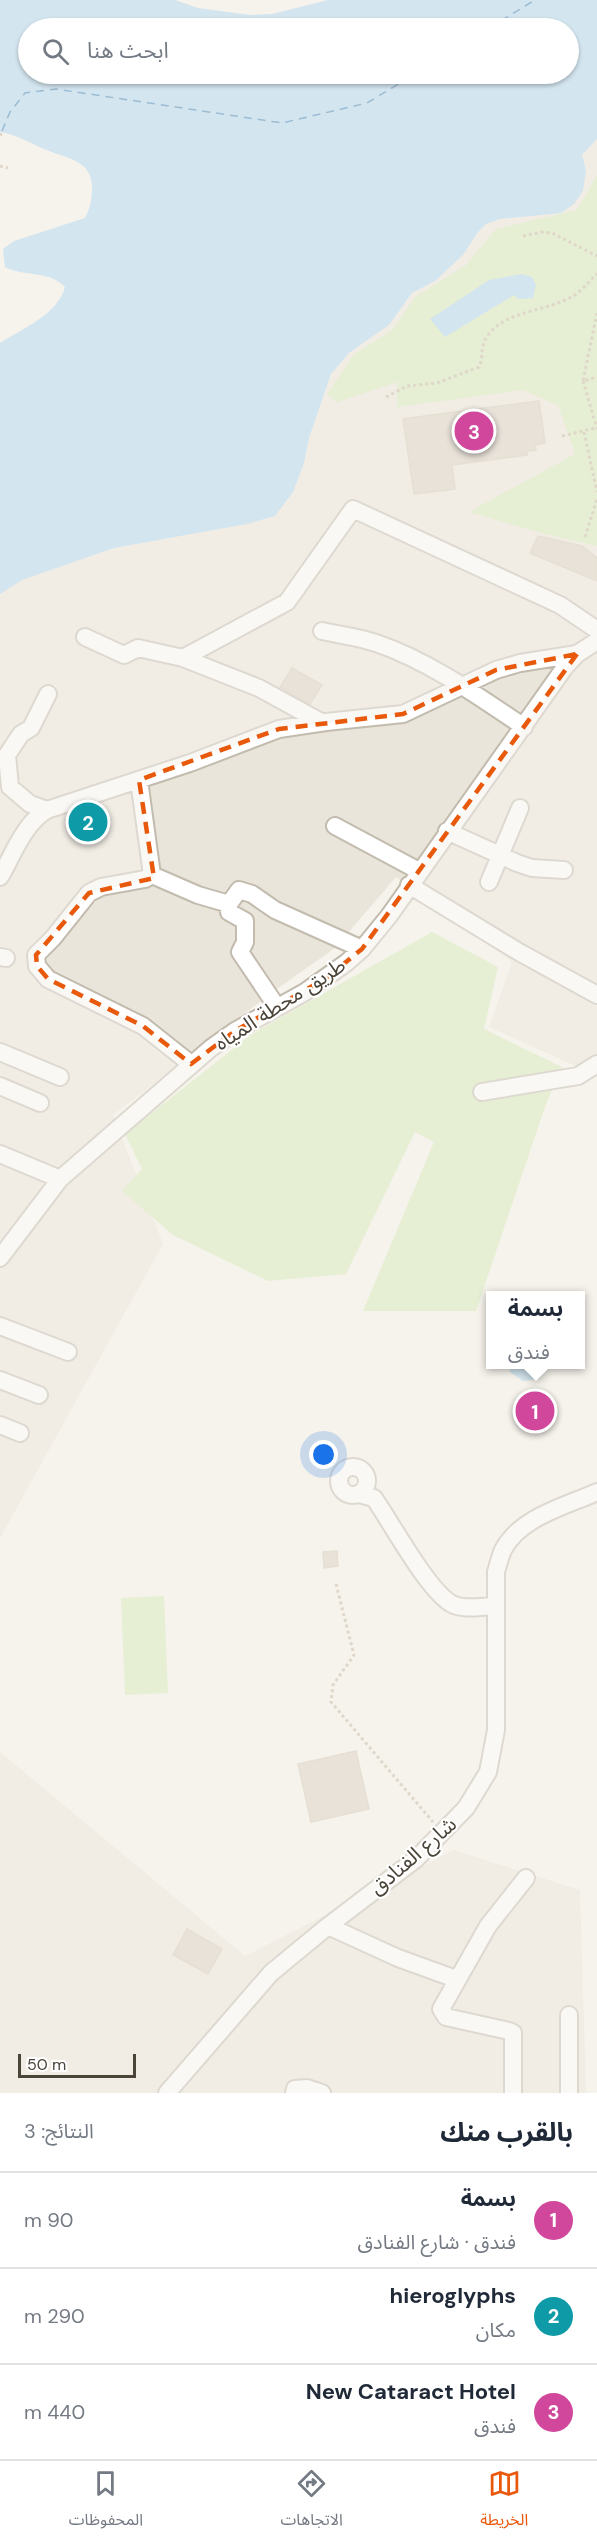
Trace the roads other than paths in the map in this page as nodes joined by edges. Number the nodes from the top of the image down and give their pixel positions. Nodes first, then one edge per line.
1 (597, 630) edge
2 (322, 631) dead end
3 (85, 638) dead end
4 (597, 641) edge
5 (577, 654) junction
6 (183, 658) junction
7 (460, 685) junction
8 (48, 694) dead end
9 (321, 722) junction
10 (524, 727) junction
11 (140, 780) junction
12 (520, 808) dead end
13 (47, 810) junction
14 (335, 826) dead end
15 (447, 831) junction
16 (500, 855) junction
17 (564, 870) dead end
18 (419, 871) junction
19 (152, 875) junction
20 (0, 877) edge
21 (489, 882) dead end
22 (409, 885) junction
23 (229, 904) junction
24 (362, 949) junction
25 (597, 995) edge
26 (278, 1007) junction
27 (0, 1052) edge
28 (191, 1064) junction
29 (597, 1064) edge
30 (60, 1077) dead end
31 (0, 1086) edge
32 (482, 1092) dead end
33 (40, 1103) dead end
34 (0, 1154) edge
35 (60, 1179) junction
36 (0, 1258) edge
37 (0, 1326) edge
38 (68, 1352) dead end
39 (0, 1380) edge
40 (39, 1395) dead end
41 (0, 1425) edge
42 (20, 1433) dead end
43 (597, 1492) edge
44 (359, 1494) dead end
45 (496, 1606) junction
46 (526, 1878) dead end
47 (328, 1926) junction
48 (456, 1979) junction
49 (569, 2014) dead end
50 (167, 2093) edge
51 (294, 2093) edge
52 (322, 2093) edge
53 (513, 2093) edge
54 (569, 2093) edge

1 - 6 street
2 - 7 street
3 - 6 street
4 - 5 street, طريق محطة المياه
5 - 7 street
5 - 10 street, طريق محطة المياه
6 - 9 street
7 - 9 street
7 - 10 street
8 - 13 street
9 - 11 street
10 - 15 street, طريق محطة المياه
11 - 13 street
11 - 19 street
12 - 16 street
13 - 20 street
14 - 18 street
15 - 16 street
15 - 18 street, طريق محطة المياه
16 - 17 street
16 - 21 street
18 - 22 street, طريق محطة المياه
19 - 23 street
19 - 28 street
22 - 24 street, طريق محطة المياه
22 - 25 street
23 - 24 street
23 - 26 street
24 - 26 street, طريق محطة المياه
26 - 28 street, طريق محطة المياه
27 - 30 street
28 - 35 street, طريق محطة المياه
29 - 32 street
31 - 33 street
34 - 35 street
35 - 36 street, طريق محطة المياه
37 - 38 street
39 - 40 street
41 - 42 street
43 - 45 street, شارع الفنادق
44 - 45 street
45 - 47 street, شارع الفنادق
46 - 48 street
47 - 48 street
47 - 50 street, شارع الفنادق
48 - 53 street
49 - 54 street
51 - 52 street

